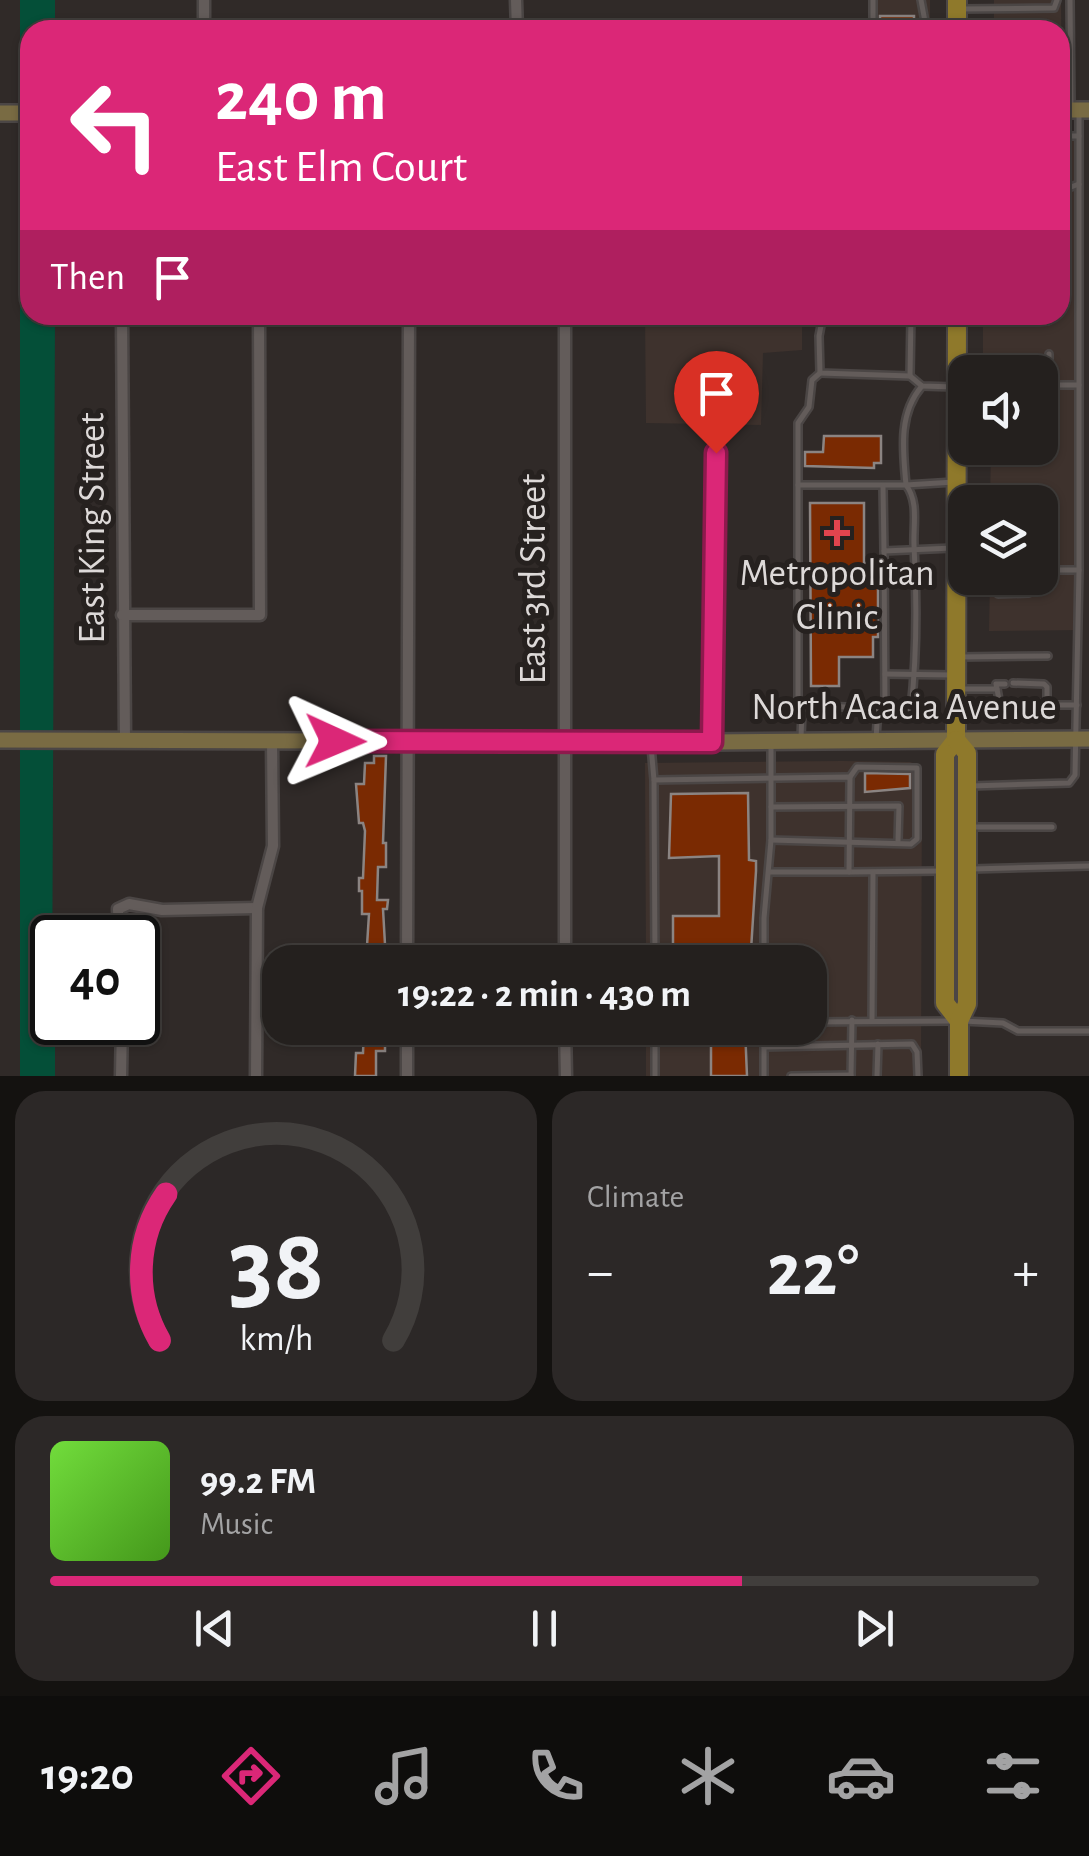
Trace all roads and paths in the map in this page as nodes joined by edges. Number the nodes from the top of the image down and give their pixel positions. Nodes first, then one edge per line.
1 (1057, 0) edge
2 (1070, 0) edge
3 (957, 16) edge
4 (1075, 110) edge
5 (1070, 136) edge
6 (1079, 136) junction
7 (1079, 184) junction
8 (1070, 187) edge
9 (122, 325) edge
10 (259, 325) edge
11 (409, 325) edge
12 (565, 325) edge
13 (821, 325) edge
14 (910, 325) edge
15 (958, 325) edge
16 (959, 355) edge
17 (820, 373) junction
18 (910, 376) junction
19 (1058, 385) edge
20 (1079, 385) junction
21 (922, 386) junction
22 (948, 387) edge
23 (716, 453) dead end
24 (957, 465) edge
25 (956, 481) junction
26 (798, 485) junction
27 (883, 485) junction
28 (906, 485) junction
29 (956, 485) edge
30 (948, 548) edge
31 (914, 550) junction
32 (884, 551) junction
33 (1058, 570) edge
34 (1079, 570) junction
35 (960, 595) edge
36 (122, 615) junction
37 (1048, 656) dead end
38 (885, 674) junction
39 (956, 674) junction
40 (916, 675) junction
41 (997, 689) junction
42 (1078, 705) junction
43 (882, 708) junction
44 (802, 711) junction
45 (1008, 712) junction
46 (1083, 739) edge
47 (0, 740) edge
48 (125, 740) junction
49 (272, 740) junction
50 (876, 740) junction
51 (956, 740) junction
52 (407, 742) junction
53 (563, 742) junction
54 (650, 742) junction
55 (712, 742) junction
56 (771, 742) junction
57 (801, 742) junction
58 (771, 777) junction
59 (850, 778) junction
60 (654, 780) junction
61 (967, 786) junction
62 (850, 806) junction
63 (771, 808) junction
64 (967, 826) junction
65 (1052, 828) dead end
66 (771, 840) junction
67 (850, 841) junction
68 (898, 842) junction
69 (1089, 866) edge
70 (967, 869) junction
71 (769, 872) junction
72 (849, 872) junction
73 (874, 872) junction
74 (946, 872) junction
75 (257, 908) junction
76 (117, 915) edge
77 (407, 945) edge
78 (565, 945) edge
79 (655, 945) edge
80 (764, 945) edge
81 (852, 1020) junction
82 (872, 1020) junction
83 (827, 1021) edge
84 (959, 1021) junction
85 (1089, 1031) edge
86 (878, 1044) junction
87 (122, 1045) edge
88 (407, 1045) edge
89 (565, 1045) edge
90 (655, 1045) edge
91 (852, 1045) junction
92 (764, 1048) joint
93 (122, 1076) edge
94 (256, 1076) edge
95 (407, 1076) edge
96 (566, 1076) edge
97 (656, 1076) edge
98 (764, 1076) edge
99 (790, 1076) edge
100 (851, 1076) edge
101 (878, 1076) edge
102 (918, 1076) edge
103 (959, 1076) edge

1 - 3 lane
2 - 4 lane
4 - 6 lane
5 - 6 lane
6 - 7 lane
7 - 8 lane
7 - 20 lane
9 - 36 street, East King Street
10 - 36 street
11 - 52 street
12 - 53 street, East 3rd Street
13 - 17 lane
14 - 18 lane
15 - 16 main road
17 - 18 lane
17 - 26 lane
18 - 21 lane
19 - 20 lane
20 - 34 lane
21 - 22 lane
21 - 28 lane
23 - 55 street
24 - 25 main road
25 - 28 lane
25 - 29 main road
26 - 27 lane
26 - 44 lane
27 - 28 lane
27 - 32 lane
28 - 31 lane
30 - 31 lane
31 - 32 lane
31 - 40 lane
32 - 38 lane
33 - 34 lane
34 - 42 lane
35 - 39 main road
36 - 48 street, East King Street
37 - 39 lane
38 - 40 lane
38 - 43 lane
39 - 40 lane
39 - 41 lane
39 - 51 main road
40 - 43 lane
41 - 45 lane
41 - 45 lane
42 - 45 lane
42 - 46 lane
43 - 44 lane
43 - 50 lane
44 - 57 lane
46 - 51 street, North Acacia Avenue
46 - 61 lane
47 - 48 street, North Acacia Avenue
48 - 49 street, North Acacia Avenue
49 - 52 street, North Acacia Avenue
49 - 75 street
50 - 51 street, North Acacia Avenue
50 - 57 street, North Acacia Avenue
51 - 61 main road
51 - 74 main road
52 - 53 street, North Acacia Avenue
52 - 77 street
53 - 54 street, North Acacia Avenue
53 - 78 street, East 3rd Street
54 - 55 street, North Acacia Avenue
54 - 60 lane
55 - 56 street, North Acacia Avenue
56 - 57 street, North Acacia Avenue
56 - 58 lane
58 - 59 lane
58 - 60 lane
58 - 63 lane
59 - 62 lane
59 - 68 lane
60 - 79 lane
61 - 64 main road
62 - 63 lane
62 - 67 lane
62 - 68 lane
63 - 66 lane
64 - 65 lane
64 - 70 main road
66 - 67 lane
66 - 71 lane
67 - 68 lane
67 - 72 lane
69 - 70 lane
70 - 84 main road
71 - 72 lane
71 - 80 lane
72 - 73 lane
73 - 74 lane
73 - 82 lane
74 - 84 main road
75 - 76 street
75 - 94 street
81 - 82 lane
81 - 83 lane
81 - 91 lane
82 - 84 lane
84 - 85 lane
84 - 103 main road
86 - 91 lane
86 - 101 lane
86 - 102 lane
87 - 93 street
88 - 95 street
89 - 96 street
90 - 97 lane
91 - 92 lane
91 - 100 lane
92 - 98 lane
99 - 100 lane

